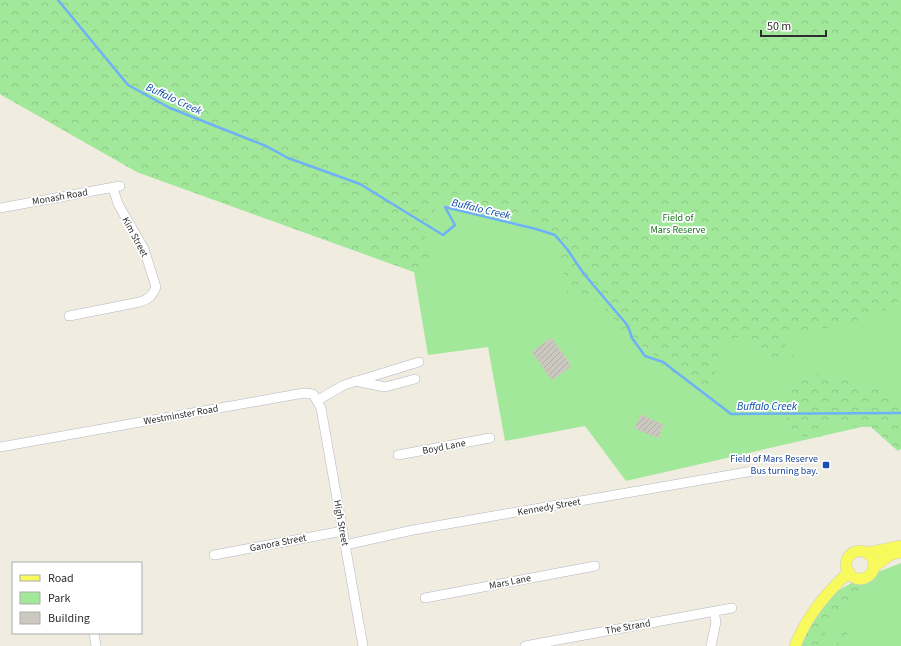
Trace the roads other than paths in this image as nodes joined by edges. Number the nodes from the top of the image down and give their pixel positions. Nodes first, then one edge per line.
1 (116, 187) joint
2 (0, 208) edge
3 (69, 316) dead end
4 (419, 362) dead end
5 (416, 379) dead end
6 (355, 381) junction
7 (318, 400) junction
8 (490, 438) dead end
9 (0, 447) edge
10 (398, 456) dead end
11 (752, 471) dead end
12 (343, 531) junction
13 (345, 545) junction
14 (901, 546) edge
15 (901, 552) edge
16 (867, 553) junction
17 (214, 556) dead end
18 (595, 566) dead end
19 (874, 567) junction
20 (849, 572) junction
21 (425, 598) dead end
22 (732, 608) dead end
23 (714, 612) junction
24 (94, 634) edge
25 (96, 646) edge
26 (363, 646) edge
27 (525, 646) edge
28 (711, 646) edge
29 (795, 646) edge

1 - 2 street, Monash Road
1 - 3 street, Kim Street
4 - 6 street
5 - 6 street
6 - 7 street
7 - 9 street, Westminster Road
7 - 12 street, High Street
8 - 10 street, Boyd Lane
11 - 13 street, Kennedy Street
12 - 13 street, High Street
12 - 17 street, Ganora Street
13 - 26 street, High Street
14 - 16 main road
15 - 19 main road
16 - 19 main road
16 - 20 main road
18 - 21 street, Mars Lane
19 - 20 main road
20 - 29 main road
22 - 23 street, The Strand
23 - 27 street, The Strand
23 - 28 street
24 - 25 street

